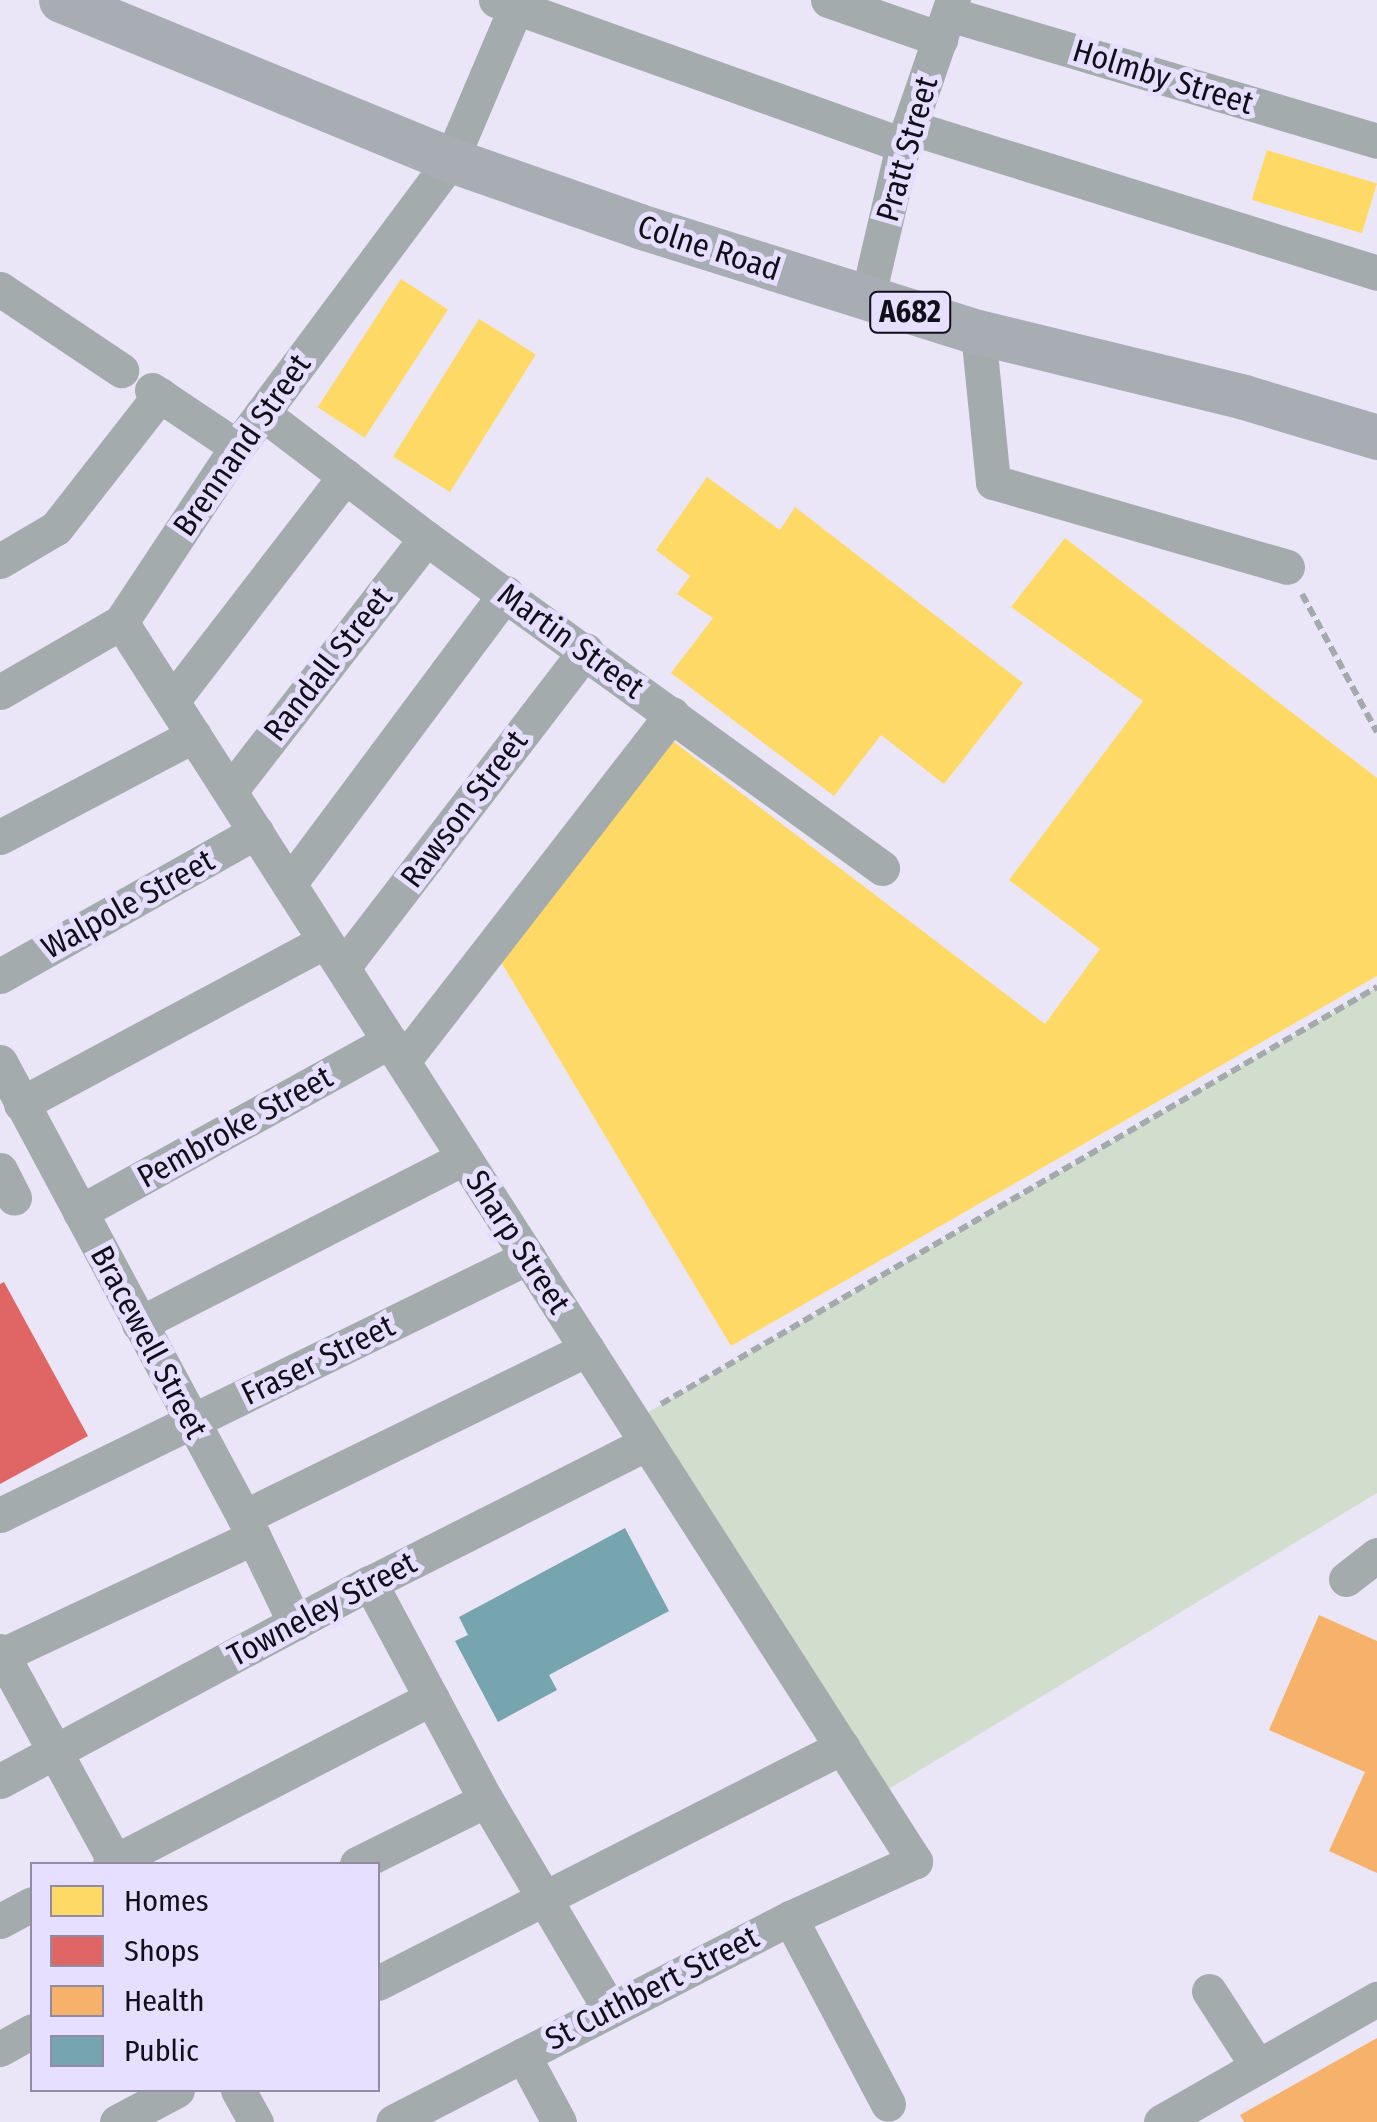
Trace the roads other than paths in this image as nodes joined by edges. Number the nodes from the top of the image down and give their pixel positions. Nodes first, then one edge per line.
1 (61, 0) edge
2 (828, 0) edge
3 (510, 3) edge
4 (948, 18) edge
5 (906, 136) junction
6 (1377, 141) edge
7 (452, 160) junction
8 (1377, 274) edge
9 (0, 288) edge
10 (867, 300) junction
11 (978, 332) junction
12 (121, 370) dead end
13 (262, 413) junction
14 (1377, 437) edge
15 (237, 447) junction
16 (346, 476) junction
17 (426, 538) junction
18 (0, 561) edge
19 (1287, 566) road end
20 (506, 594) junction
21 (121, 622) junction
22 (586, 650) junction
23 (0, 692) edge
24 (172, 702) junction
25 (672, 714) junction
26 (194, 735) junction
27 (230, 791) junction
28 (256, 832) junction
29 (0, 836) edge
30 (882, 868) dead end
31 (289, 884) junction
32 (334, 954) junction
33 (0, 976) edge
34 (396, 1051) junction
35 (0, 1062) edge
36 (21, 1104) junction
37 (464, 1158) junction
38 (80, 1212) junction
39 (528, 1257) junction
40 (139, 1324) junction
41 (587, 1349) junction
42 (190, 1424) junction
43 (640, 1432) junction
44 (0, 1515) edge
45 (249, 1527) junction
46 (1377, 1555) edge
47 (1346, 1579) dead end
48 (370, 1583) junction
49 (295, 1623) junction
50 (1, 1654) edge
51 (432, 1698) junction
52 (842, 1748) junction
53 (54, 1751) junction
54 (0, 1781) edge
55 (486, 1800) junction
56 (915, 1861) joint
57 (112, 1862) edge
58 (117, 1862) edge
59 (361, 1862) edge
60 (543, 1896) junction
61 (30, 1905) edge
62 (790, 1918) junction
63 (0, 1921) edge
64 (380, 1982) edge
65 (1209, 1990) dead end
66 (1377, 1999) edge
67 (610, 2010) junction
68 (30, 2032) edge
69 (0, 2048) edge
70 (522, 2055) junction
71 (1258, 2067) junction
72 (173, 2092) edge
73 (239, 2092) edge
74 (888, 2104) dead end
75 (117, 2122) edge
76 (256, 2122) edge
77 (393, 2122) edge
78 (559, 2122) edge
79 (1162, 2122) edge

1 - 7 main road, Colne Road / A682
2 - 4 street, Holmby Street
3 - 5 street
3 - 7 street, Brennand Street
4 - 5 street, Pratt Street
4 - 6 street, Holmby Street
5 - 8 street
5 - 10 street, Pratt Street
7 - 10 main road, Colne Road / A682
7 - 13 street, Brennand Street
9 - 12 street
10 - 11 main road, Colne Road / A682
11 - 14 main road, Colne Road / A682
11 - 19 street
13 - 15 street, Brennand Street
13 - 16 street, Martin Street
15 - 18 street
15 - 21 street, Brennand Street
16 - 17 street, Martin Street
16 - 24 street
17 - 20 street, Martin Street
17 - 27 street, Randall Street
20 - 22 street, Martin Street
20 - 31 street
21 - 23 street, Brennand Street
21 - 24 street, Sharp Street
22 - 25 street, Martin Street
22 - 32 street, Rawson Street
24 - 26 street, Sharp Street
25 - 30 street, Martin Street
25 - 34 street
26 - 27 street, Sharp Street
26 - 29 street
27 - 28 street, Sharp Street
28 - 31 street, Sharp Street
28 - 33 street, Walpole Street
31 - 32 street, Sharp Street
32 - 34 street, Sharp Street
32 - 36 street
34 - 37 street, Sharp Street
34 - 38 street, Pembroke Street
35 - 36 street, Bracewell Street
36 - 38 street, Bracewell Street
37 - 39 street, Sharp Street
37 - 40 street
38 - 40 street, Bracewell Street
39 - 41 street, Sharp Street
39 - 42 street, Fraser Street
40 - 42 street, Bracewell Street
41 - 43 street, Sharp Street
41 - 45 street
42 - 44 street, Fraser Street
42 - 45 street, Bracewell Street
43 - 48 street, Towneley Street
43 - 52 street, Sharp Street
45 - 49 street, Bracewell Street
45 - 50 street
46 - 47 street
48 - 49 street, Towneley Street
48 - 51 street
49 - 53 street, Towneley Street
50 - 53 street
51 - 55 street
51 - 58 street
52 - 56 street, Sharp Street
52 - 60 street
53 - 54 street, Towneley Street
53 - 57 street
55 - 59 street
55 - 60 street
56 - 62 street, St Cuthbert Street
60 - 64 street
60 - 67 street
61 - 63 street
62 - 67 street, St Cuthbert Street
62 - 74 street
65 - 71 street
66 - 71 street
67 - 70 street, St Cuthbert Street
68 - 69 street
70 - 77 street, St Cuthbert Street
70 - 78 street
71 - 79 street
72 - 75 street
73 - 76 street

